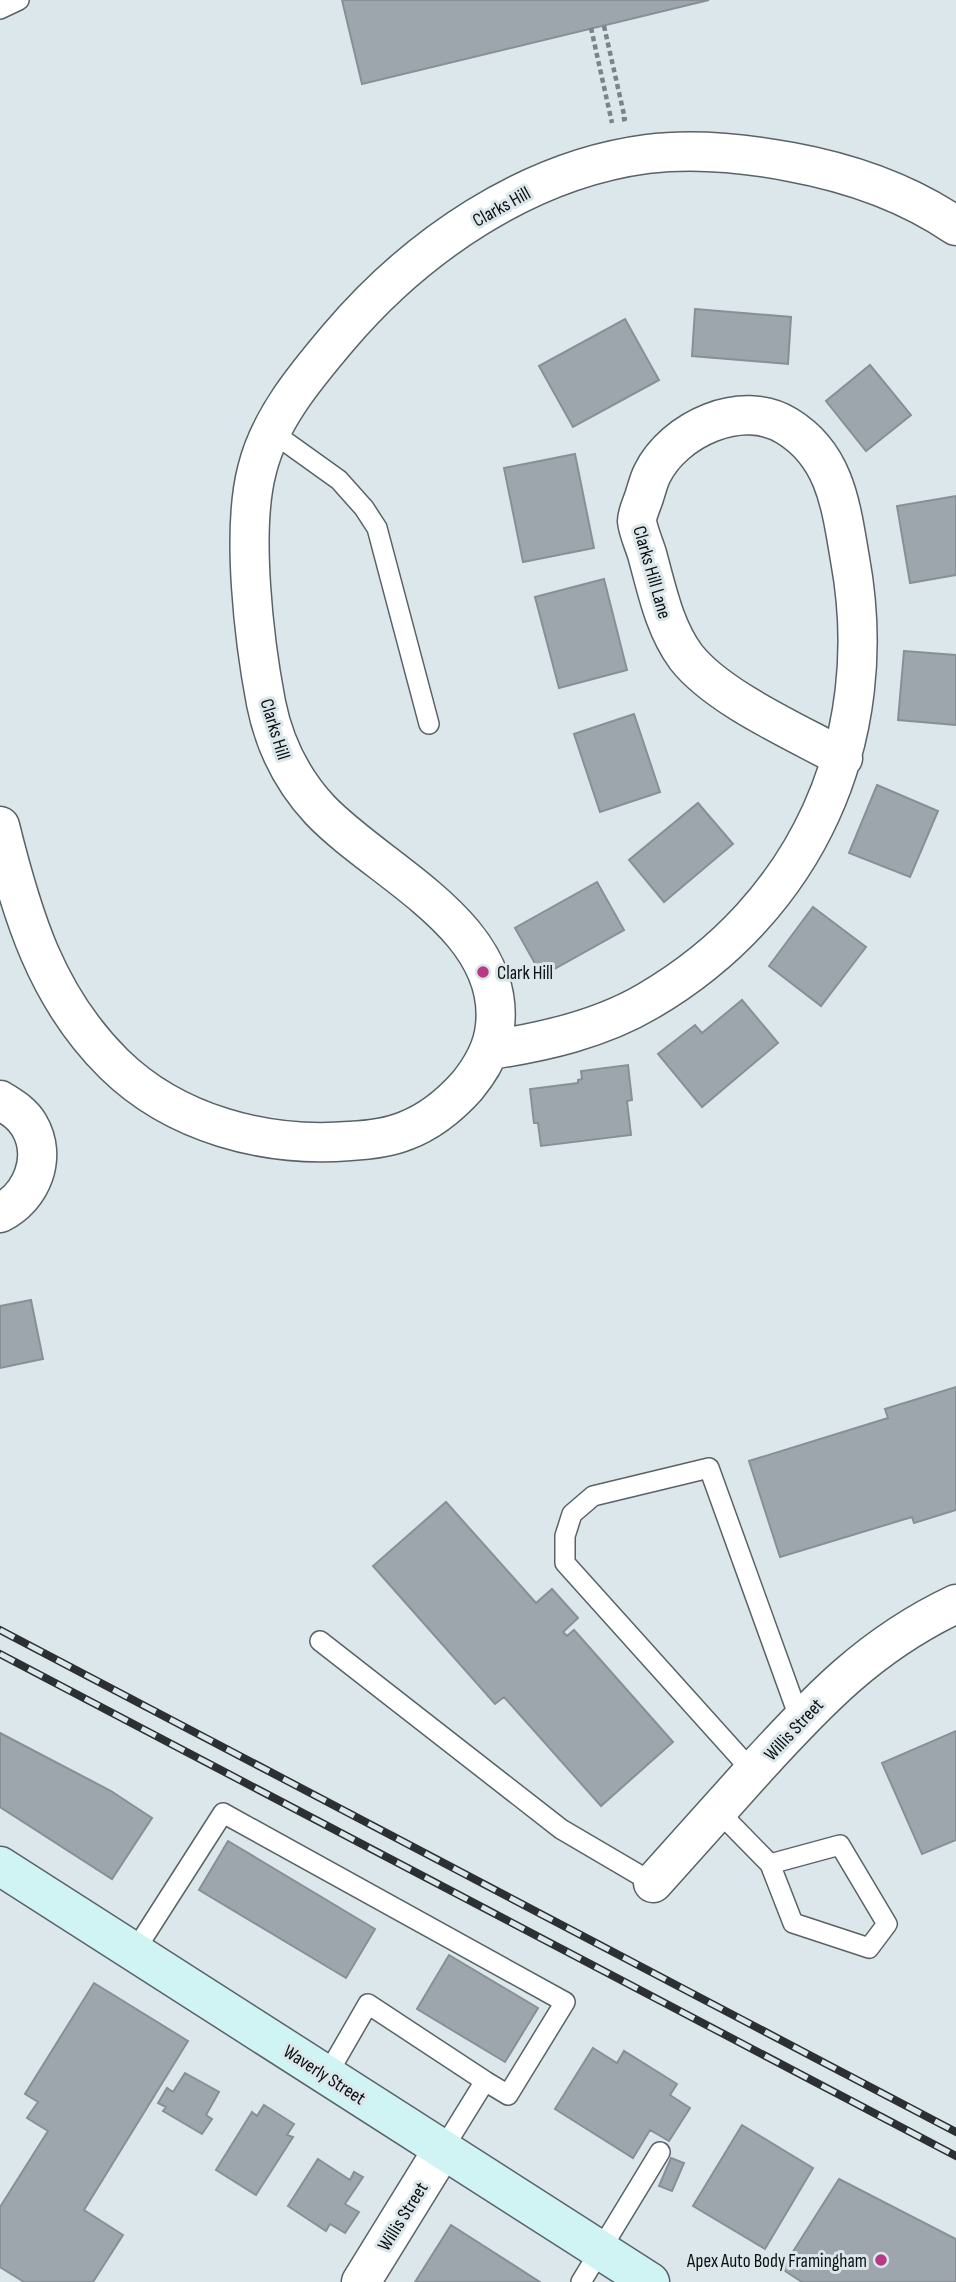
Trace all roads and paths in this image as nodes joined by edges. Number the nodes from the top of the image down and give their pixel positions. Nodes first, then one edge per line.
1 (19, 0) edge
2 (0, 9) edge
3 (604, 26) dead end
4 (591, 29) dead end
5 (610, 113) dead end
6 (612, 122) dead end
7 (956, 226) edge
8 (272, 432) junction
9 (429, 724) dead end
10 (843, 758) junction
11 (0, 826) edge
12 (11, 915) edge
13 (490, 1051) junction
14 (0, 1100) edge
15 (0, 1213) edge
16 (956, 1604) edge
17 (320, 1641) dead end
18 (800, 1720) junction
19 (753, 1772) junction
20 (718, 1811) junction
21 (769, 1864) junction
22 (0, 1866) edge
23 (653, 1883) joint
24 (134, 1952) junction
25 (327, 2075) junction
26 (485, 2081) junction
27 (443, 2149) junction
28 (660, 2152) dead end
29 (600, 2250) junction
30 (361, 2282) edge
31 (581, 2282) edge
32 (650, 2282) edge

1 - 2 lane
3 - 6 path
4 - 5 path
7 - 8 street, Clarks Hill
8 - 9 lane
8 - 13 street, Clarks Hill
10 - 10 street, Clarks Hill Lane
10 - 13 street, Clarks Hill Lane
11 - 12 street, Clarks Hill
12 - 13 street, Clarks Hill
14 - 15 street
16 - 18 street, Willis Street
17 - 23 lane
18 - 19 street, Willis Street
18 - 19 lane
19 - 20 street, Willis Street
20 - 21 lane
20 - 23 street, Willis Street
21 - 21 lane
22 - 24 main road, Waverly Street
24 - 25 main road, Waverly Street
24 - 26 lane
25 - 26 lane
25 - 27 main road, Waverly Street
26 - 27 lane
27 - 29 main road, Waverly Street
27 - 30 street, Willis Street
28 - 29 lane
29 - 31 lane
29 - 32 main road, Waverly Street

